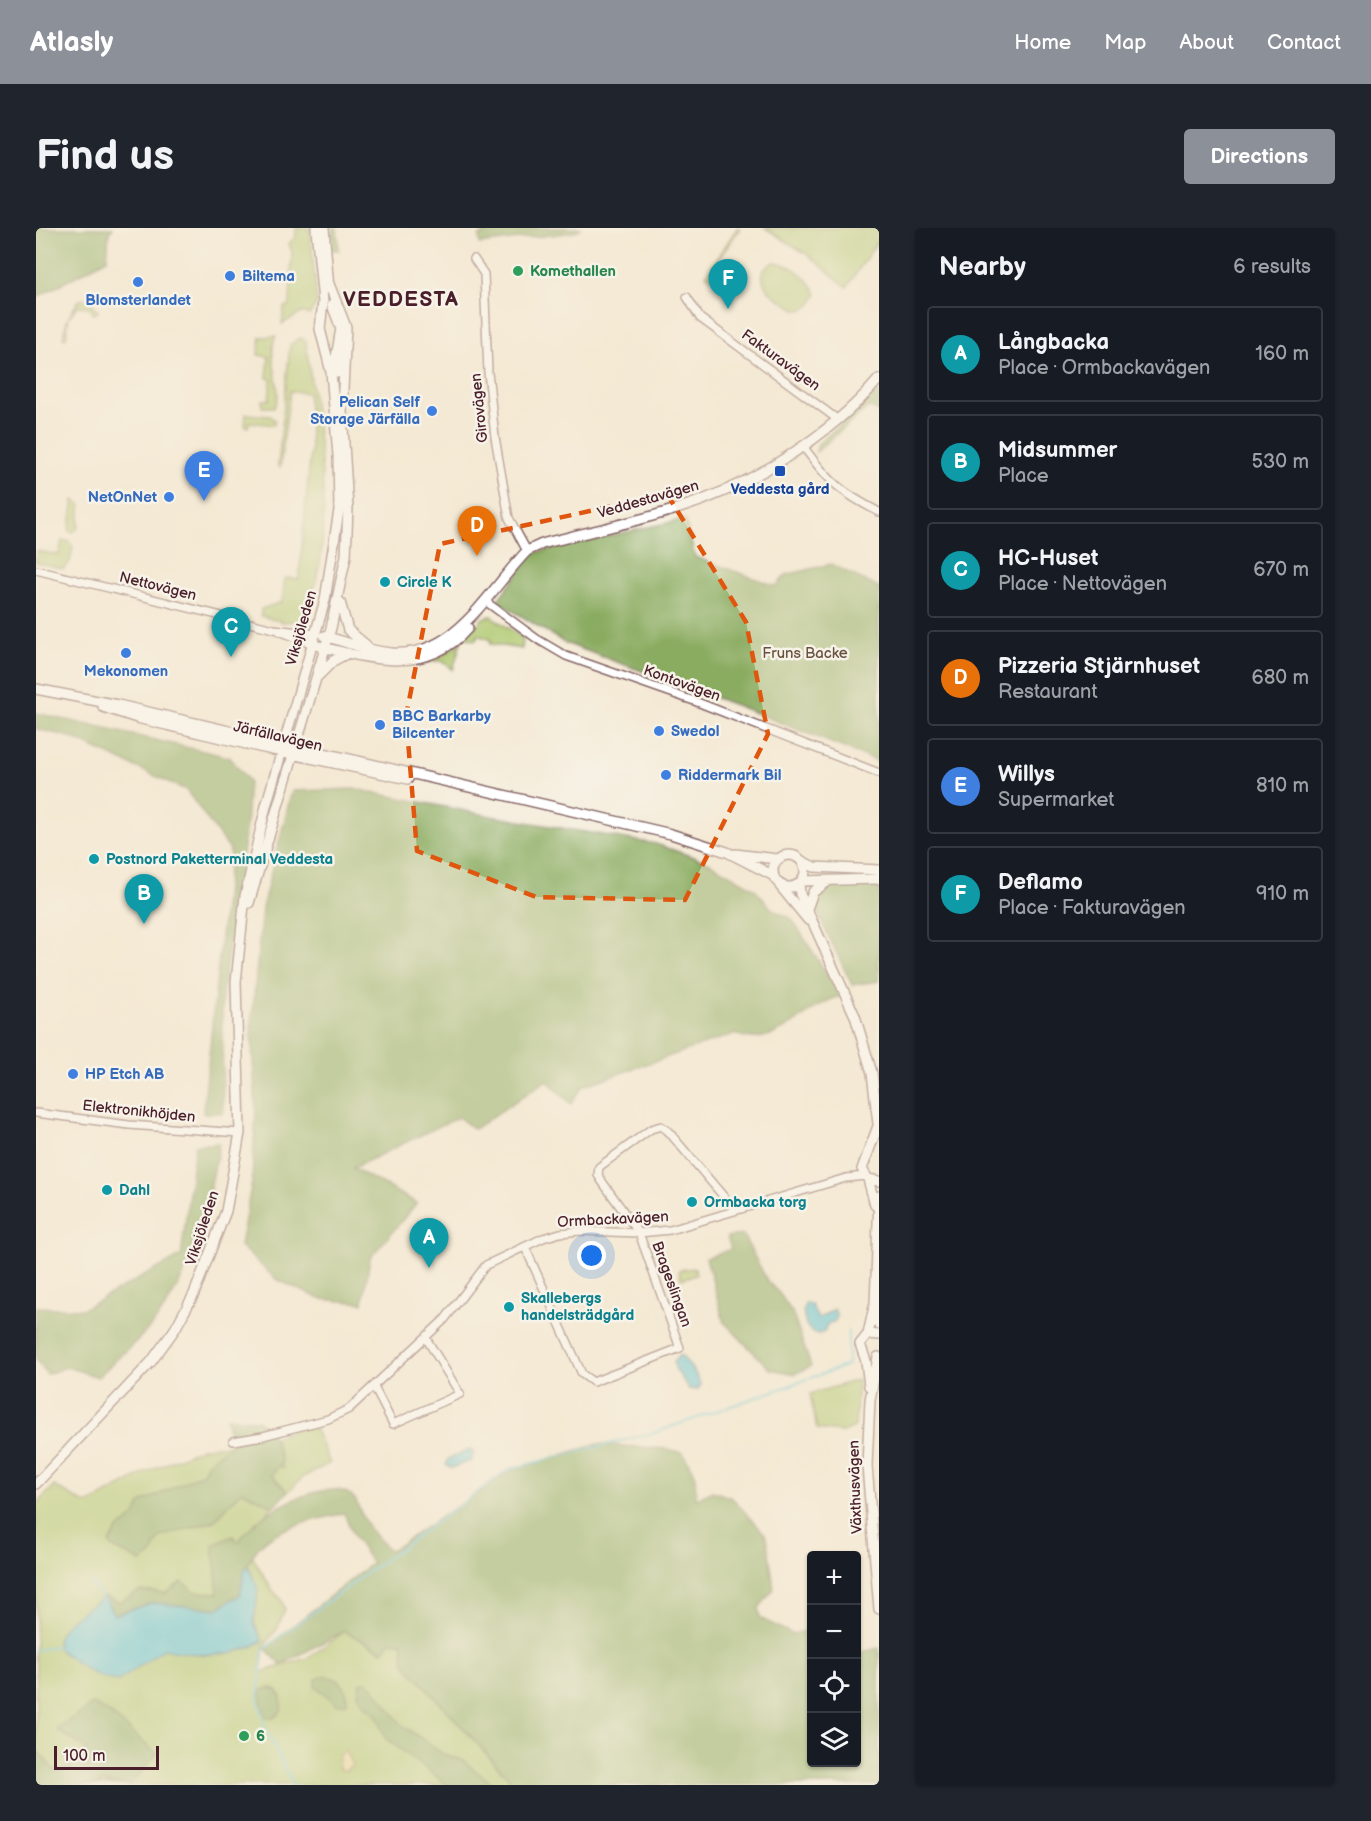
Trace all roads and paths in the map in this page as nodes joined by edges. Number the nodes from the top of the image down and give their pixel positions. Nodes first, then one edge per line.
1 (316, 228) edge
2 (324, 228) edge
3 (474, 259) dead end
4 (329, 284) junction
5 (687, 297) dead end
6 (322, 320) junction
7 (338, 320) junction
8 (339, 335) junction
9 (324, 337) junction
10 (879, 379) edge
11 (342, 411) junction
12 (837, 418) junction
13 (803, 446) junction
14 (879, 512) edge
15 (527, 551) junction
16 (36, 570) edge
17 (339, 598) junction
18 (485, 601) junction
19 (274, 629) junction
20 (316, 634) junction
21 (328, 637) junction
22 (312, 644) junction
23 (325, 648) junction
24 (376, 650) junction
25 (348, 653) junction
26 (316, 678) junction
27 (36, 689) edge
28 (282, 748) junction
29 (295, 751) junction
30 (879, 773) edge
31 (727, 852) junction
32 (777, 859) junction
33 (802, 861) junction
34 (879, 870) edge
35 (772, 875) junction
36 (879, 879) edge
37 (833, 881) junction
38 (800, 883) junction
39 (779, 885) junction
40 (807, 909) junction
41 (242, 922) junction
42 (817, 931) junction
43 (36, 1113) edge
44 (879, 1129) edge
45 (240, 1133) junction
46 (879, 1153) edge
47 (868, 1155) junction
48 (862, 1165) junction
49 (867, 1177) junction
50 (846, 1178) junction
51 (879, 1180) edge
52 (879, 1196) edge
53 (735, 1210) junction
54 (876, 1210) junction
55 (639, 1233) junction
56 (525, 1247) junction
57 (875, 1305) junction
58 (879, 1325) edge
59 (868, 1334) junction
60 (879, 1335) edge
61 (426, 1338) junction
62 (862, 1353) junction
63 (878, 1357) edge
64 (374, 1387) junction
65 (870, 1400) junction
66 (233, 1441) dead end
67 (36, 1484) edge
68 (879, 1609) edge

1 - 6 street
2 - 4 street, Viksjöleden
3 - 15 street, Girovägen
4 - 7 street, Viksjöleden
4 - 11 street, Viksjöleden
5 - 12 street, Fakturavägen
6 - 7 street
6 - 9 street
7 - 8 street
8 - 9 street
8 - 11 street, Viksjöleden
9 - 20 street, Viksjöleden
10 - 12 street, Veddestavägen
11 - 17 street, Viksjöleden
12 - 13 street, Veddestavägen
13 - 14 street
13 - 15 street, Veddestavägen
15 - 18 street, Veddestavägen
16 - 19 street, Nettovägen
17 - 21 street, Viksjöleden
17 - 24 street
18 - 24 street, Veddestavägen
18 - 25 street, Veddestavägen
18 - 30 street, Kontovägen
19 - 20 street, Nettovägen
19 - 22 street, Nettovägen
20 - 21 street, Veddestavägen
20 - 22 street, Viksjöleden
21 - 23 street, Viksjöleden
21 - 24 street, Veddestavägen
22 - 23 street, Veddestavägen
22 - 28 street, Viksjöleden
23 - 25 street, Veddestavägen
23 - 26 street, Viksjöleden
25 - 26 street
26 - 29 street, Viksjöleden
27 - 28 street, Järfällavägen
28 - 29 street, Järfällavägen
28 - 41 street, Viksjöleden
29 - 31 street, Järfällavägen
29 - 41 street, Viksjöleden
31 - 32 street, Järfällavägen
31 - 35 street, Järfällavägen
32 - 33 street
32 - 35 street
33 - 34 street
33 - 38 street
35 - 39 street
36 - 37 street
37 - 38 street
37 - 40 street
38 - 39 street
38 - 40 street
39 - 42 street
40 - 42 street
41 - 45 street, Viksjöleden
42 - 44 street
43 - 45 street, Elektronikhöjden
44 - 47 street
45 - 67 street, Viksjöleden
46 - 47 street
47 - 48 street
48 - 49 street
48 - 50 street, Ormbackavägen
49 - 50 street, Ormbackavägen
49 - 51 street
49 - 54 street
50 - 53 street, Ormbackavägen
52 - 54 street
53 - 55 street, Ormbackavägen
53 - 55 street
54 - 57 street
55 - 56 street, Ormbackavägen
55 - 56 street, Brageslingan
56 - 61 street, Ormbackavägen
57 - 58 street
57 - 59 street
59 - 60 street
59 - 62 street
61 - 64 street, Ormbackavägen
61 - 64 street
62 - 63 street
62 - 65 street, Växthusvägen
63 - 65 street, Växthusvägen
64 - 66 street, Ormbackavägen
65 - 68 street, Växthusvägen

